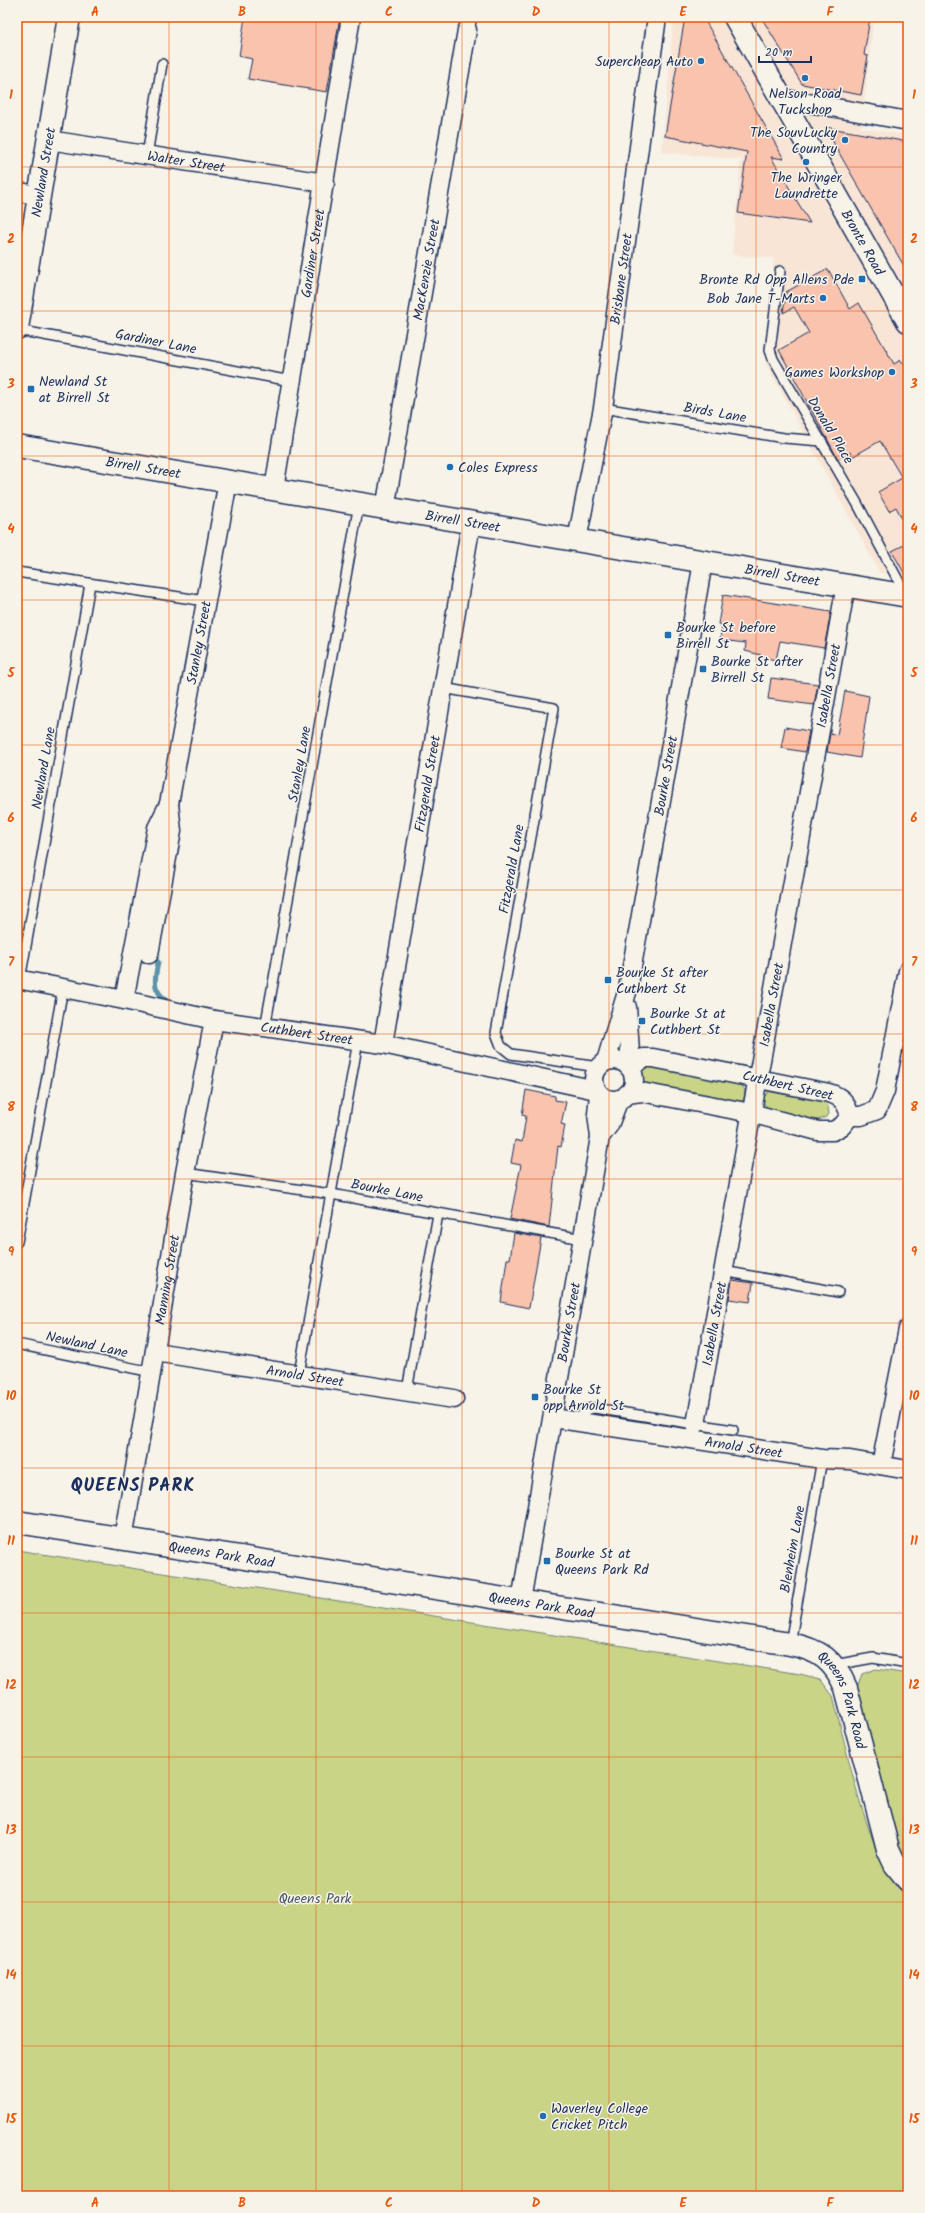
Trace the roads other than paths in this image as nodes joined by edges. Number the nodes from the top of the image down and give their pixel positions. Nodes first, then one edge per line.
1 (69, 17) edge
2 (352, 17) edge
3 (657, 17) edge
4 (734, 17) edge
5 (468, 23) edge
6 (162, 64) dead end
7 (781, 98) junction
8 (908, 121) edge
9 (49, 140) junction
10 (147, 155) junction
11 (325, 183) junction
12 (17, 192) edge
13 (39, 195) junction
14 (780, 270) dead end
15 (908, 321) edge
16 (17, 329) edge
17 (291, 381) junction
18 (603, 408) junction
19 (822, 441) junction
20 (17, 446) edge
21 (228, 481) junction
22 (274, 489) junction
23 (359, 504) junction
24 (385, 509) junction
25 (471, 523) junction
26 (577, 540) junction
27 (702, 562) junction
28 (17, 572) edge
29 (90, 584) junction
30 (846, 586) junction
31 (907, 596) edge
32 (205, 602) junction
33 (443, 688) junction
34 (169, 804) junction
35 (149, 954) dead end
36 (908, 971) edge
37 (18, 979) edge
38 (63, 988) junction
39 (628, 989) junction
40 (124, 1000) junction
41 (214, 1020) junction
42 (265, 1028) junction
43 (358, 1041) junction
44 (383, 1044) junction
45 (602, 1064) junction
46 (629, 1067) junction
47 (758, 1078) junction
48 (598, 1092) junction
49 (623, 1097) junction
50 (751, 1113) junction
51 (850, 1116) junction
52 (600, 1137) junction
53 (185, 1173) junction
54 (331, 1194) junction
55 (438, 1214) junction
56 (583, 1239) junction
57 (17, 1242) edge
58 (724, 1271) junction
59 (838, 1292) dead end
60 (908, 1329) edge
61 (17, 1344) edge
62 (155, 1352) junction
63 (152, 1372) junction
64 (299, 1374) junction
65 (407, 1390) junction
66 (454, 1399) dead end
67 (553, 1418) junction
68 (580, 1422) junction
69 (696, 1424) junction
70 (732, 1430) dead end
71 (822, 1459) junction
72 (882, 1465) junction
73 (908, 1470) edge
74 (17, 1522) edge
75 (123, 1539) junction
76 (521, 1601) junction
77 (790, 1644) junction
78 (908, 1664) edge
79 (833, 1665) junction
80 (908, 1880) edge

1 - 9 street, Newland Street
2 - 11 street, Gardiner Street
3 - 18 street, Brisbane Street
4 - 7 street, Bronte Road
5 - 24 street, MacKenzie Street
6 - 10 lane
7 - 8 street
7 - 15 street, Bronte Road
9 - 10 street, Walter Street
9 - 13 street, Newland Street
10 - 11 street, Walter Street
11 - 17 street, Gardiner Street
12 - 13 street
13 - 16 street, Newland Street
14 - 19 lane, Donald Place
16 - 17 lane, Gardiner Lane
17 - 22 street, Gardiner Street
18 - 19 lane, Birds Lane
18 - 26 street, Brisbane Street
19 - 31 lane, Donald Place
20 - 21 street, Birrell Street
21 - 22 street, Birrell Street
21 - 32 street, Stanley Street
22 - 23 street, Birrell Street
23 - 24 street, Birrell Street
23 - 42 lane, Stanley Lane
24 - 25 street, Birrell Street
25 - 26 street, Birrell Street
25 - 33 street, Fitzgerald Street
26 - 27 street, Birrell Street
27 - 30 street, Birrell Street
27 - 39 street, Bourke Street
28 - 29 lane
29 - 32 lane
29 - 37 lane, Newland Lane
30 - 31 street, Birrell Street
30 - 47 street, Isabella Street
32 - 34 street, Stanley Street
33 - 44 street, Fitzgerald Street
33 - 45 lane, Fitzgerald Lane
34 - 35 street, Stanley Street
34 - 40 street, Stanley Street
36 - 51 street
37 - 38 street, Cuthbert Street
38 - 40 street, Cuthbert Street
38 - 57 lane
39 - 45 street, Bourke Street
39 - 46 street, Bourke Street
40 - 41 street, Cuthbert Street
41 - 42 street, Cuthbert Street
41 - 53 street, Manning Street
42 - 43 street, Cuthbert Street
43 - 44 street, Cuthbert Street
43 - 54 lane
44 - 48 street, Cuthbert Street
45 - 46 street
45 - 48 street
46 - 47 street, Cuthbert Street
46 - 49 street
47 - 50 street, Isabella Street
47 - 51 street, Cuthbert Street
48 - 49 street
48 - 52 street, Bourke Street
49 - 50 street
49 - 52 street, Bourke Street
50 - 51 street
50 - 58 street, Isabella Street
52 - 56 street, Bourke Street
53 - 54 lane, Bourke Lane
53 - 62 street, Manning Street
54 - 55 lane, Bourke Lane
54 - 64 lane
55 - 56 lane, Bourke Lane
55 - 65 lane
56 - 67 street, Bourke Street
58 - 59 lane
58 - 69 street, Isabella Street
60 - 72 street
61 - 63 lane, Newland Lane
62 - 63 street, Manning Street
62 - 64 street, Arnold Street
63 - 75 street, Manning Street
64 - 65 street, Arnold Street
65 - 66 street, Arnold Street
67 - 68 street, Arnold Street
67 - 76 street, Bourke Street
68 - 69 lane, Arnold Street
68 - 71 street, Arnold Street
69 - 70 lane, Arnold Street
71 - 72 street, Arnold Street
71 - 77 lane, Blenheim Lane
72 - 73 street, Arnold Street
74 - 75 street, Queens Park Road
75 - 76 street, Queens Park Road
76 - 77 street, Queens Park Road
77 - 79 street, Queens Park Road
78 - 79 lane
79 - 80 street, Queens Park Road

